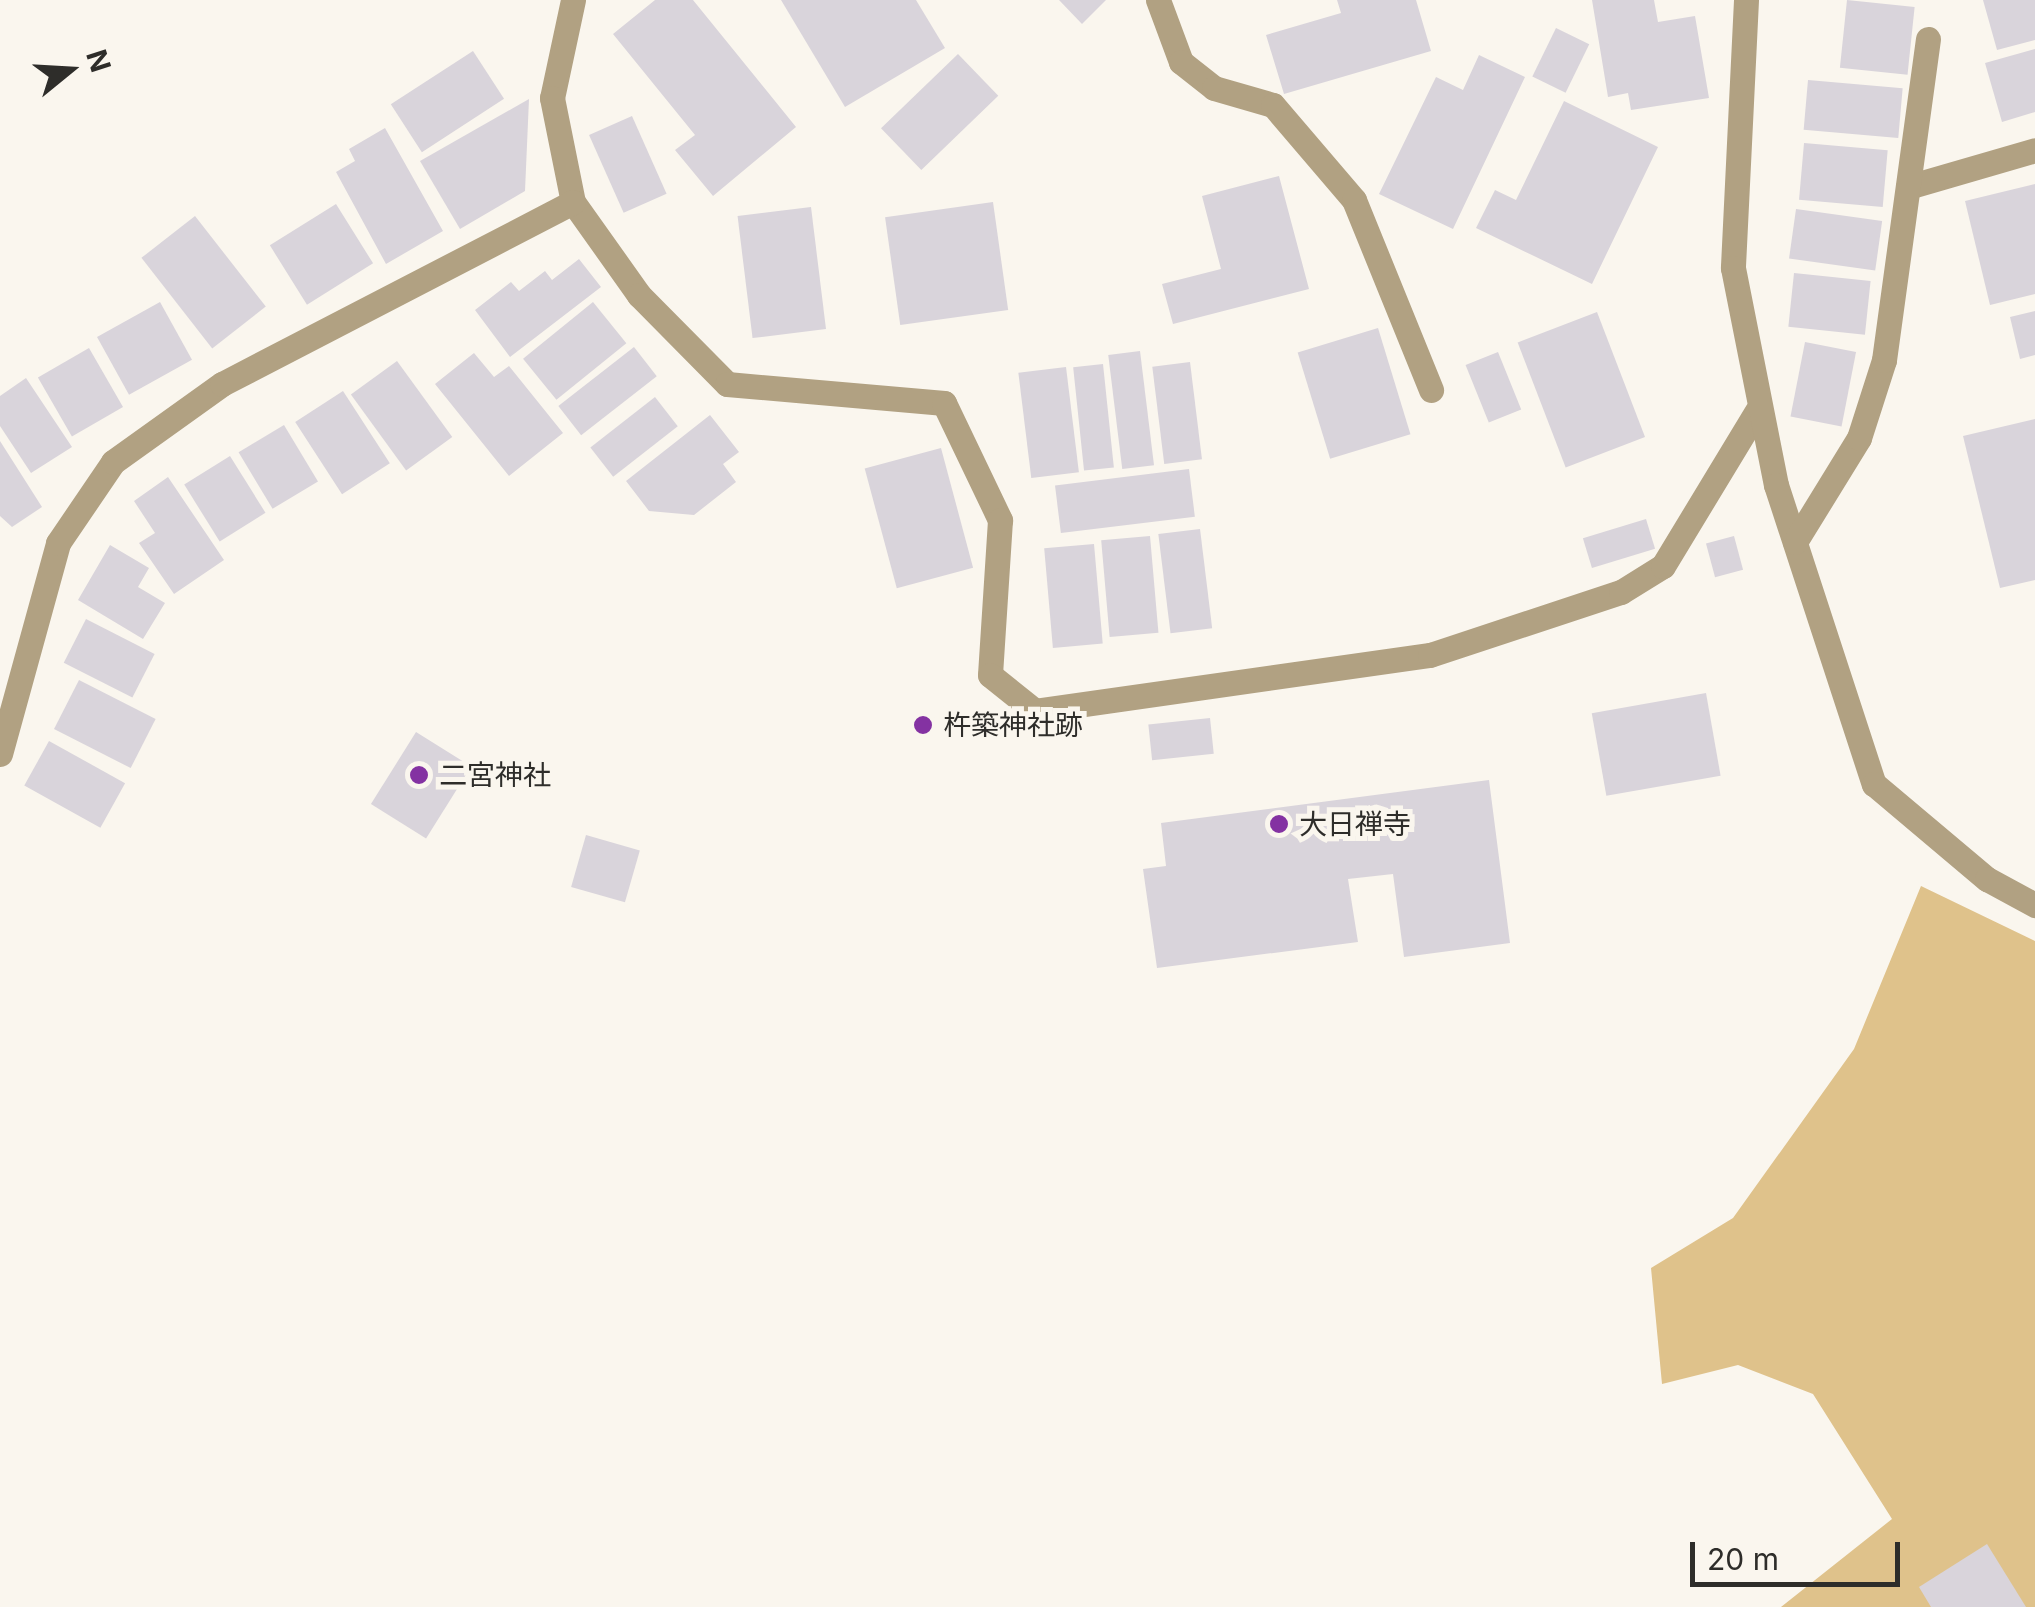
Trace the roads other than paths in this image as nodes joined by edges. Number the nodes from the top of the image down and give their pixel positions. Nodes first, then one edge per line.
1 (573, 0) edge
2 (1158, 0) edge
3 (1746, 0) edge
4 (1928, 39) dead end
5 (2035, 150) edge
6 (1908, 187) junction
7 (573, 202) junction
8 (1431, 390) dead end
9 (1757, 411) junction
10 (1795, 542) junction
11 (0, 754) edge
12 (2035, 905) edge

1 - 7 street
2 - 8 street
3 - 9 street
4 - 6 street
5 - 6 street
6 - 10 street
7 - 9 street
7 - 11 street
9 - 10 street
10 - 12 street

